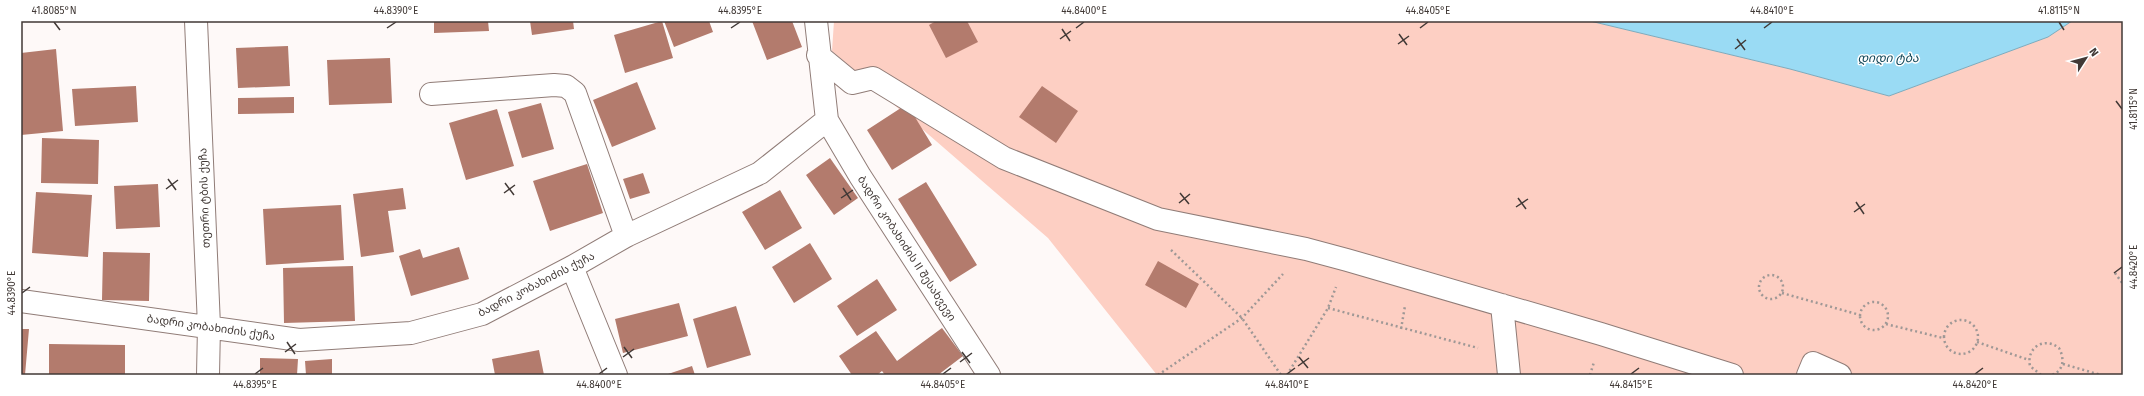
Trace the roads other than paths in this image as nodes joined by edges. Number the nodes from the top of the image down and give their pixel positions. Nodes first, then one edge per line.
1 (196, 21) edge
2 (816, 21) edge
3 (818, 55) junction
4 (431, 94) dead end
5 (827, 120) junction
6 (626, 236) junction
7 (572, 267) junction
8 (21, 300) edge
9 (1502, 305) junction
10 (209, 326) junction
11 (1507, 365) edge
12 (208, 375) edge
13 (616, 375) edge
14 (989, 375) edge
15 (1732, 375) edge
16 (1808, 375) edge
17 (1840, 375) edge

1 - 10 street, თეთრი ტბის ქუჩა
2 - 3 street
3 - 5 street
3 - 9 street
4 - 6 street
5 - 6 street, ბადრი კობახიძის ქუჩა
5 - 14 street, ბადრი კობახიძის II შესახვევი
6 - 7 street, ბადრი კობახიძის ქუჩა
7 - 10 street, ბადრი კობახიძის ქუჩა
7 - 13 street
8 - 10 street, ბადრი კობახიძის ქუჩა
9 - 11 street
9 - 15 street
10 - 12 street, თეთრი ტბის ქუჩა
16 - 17 street

